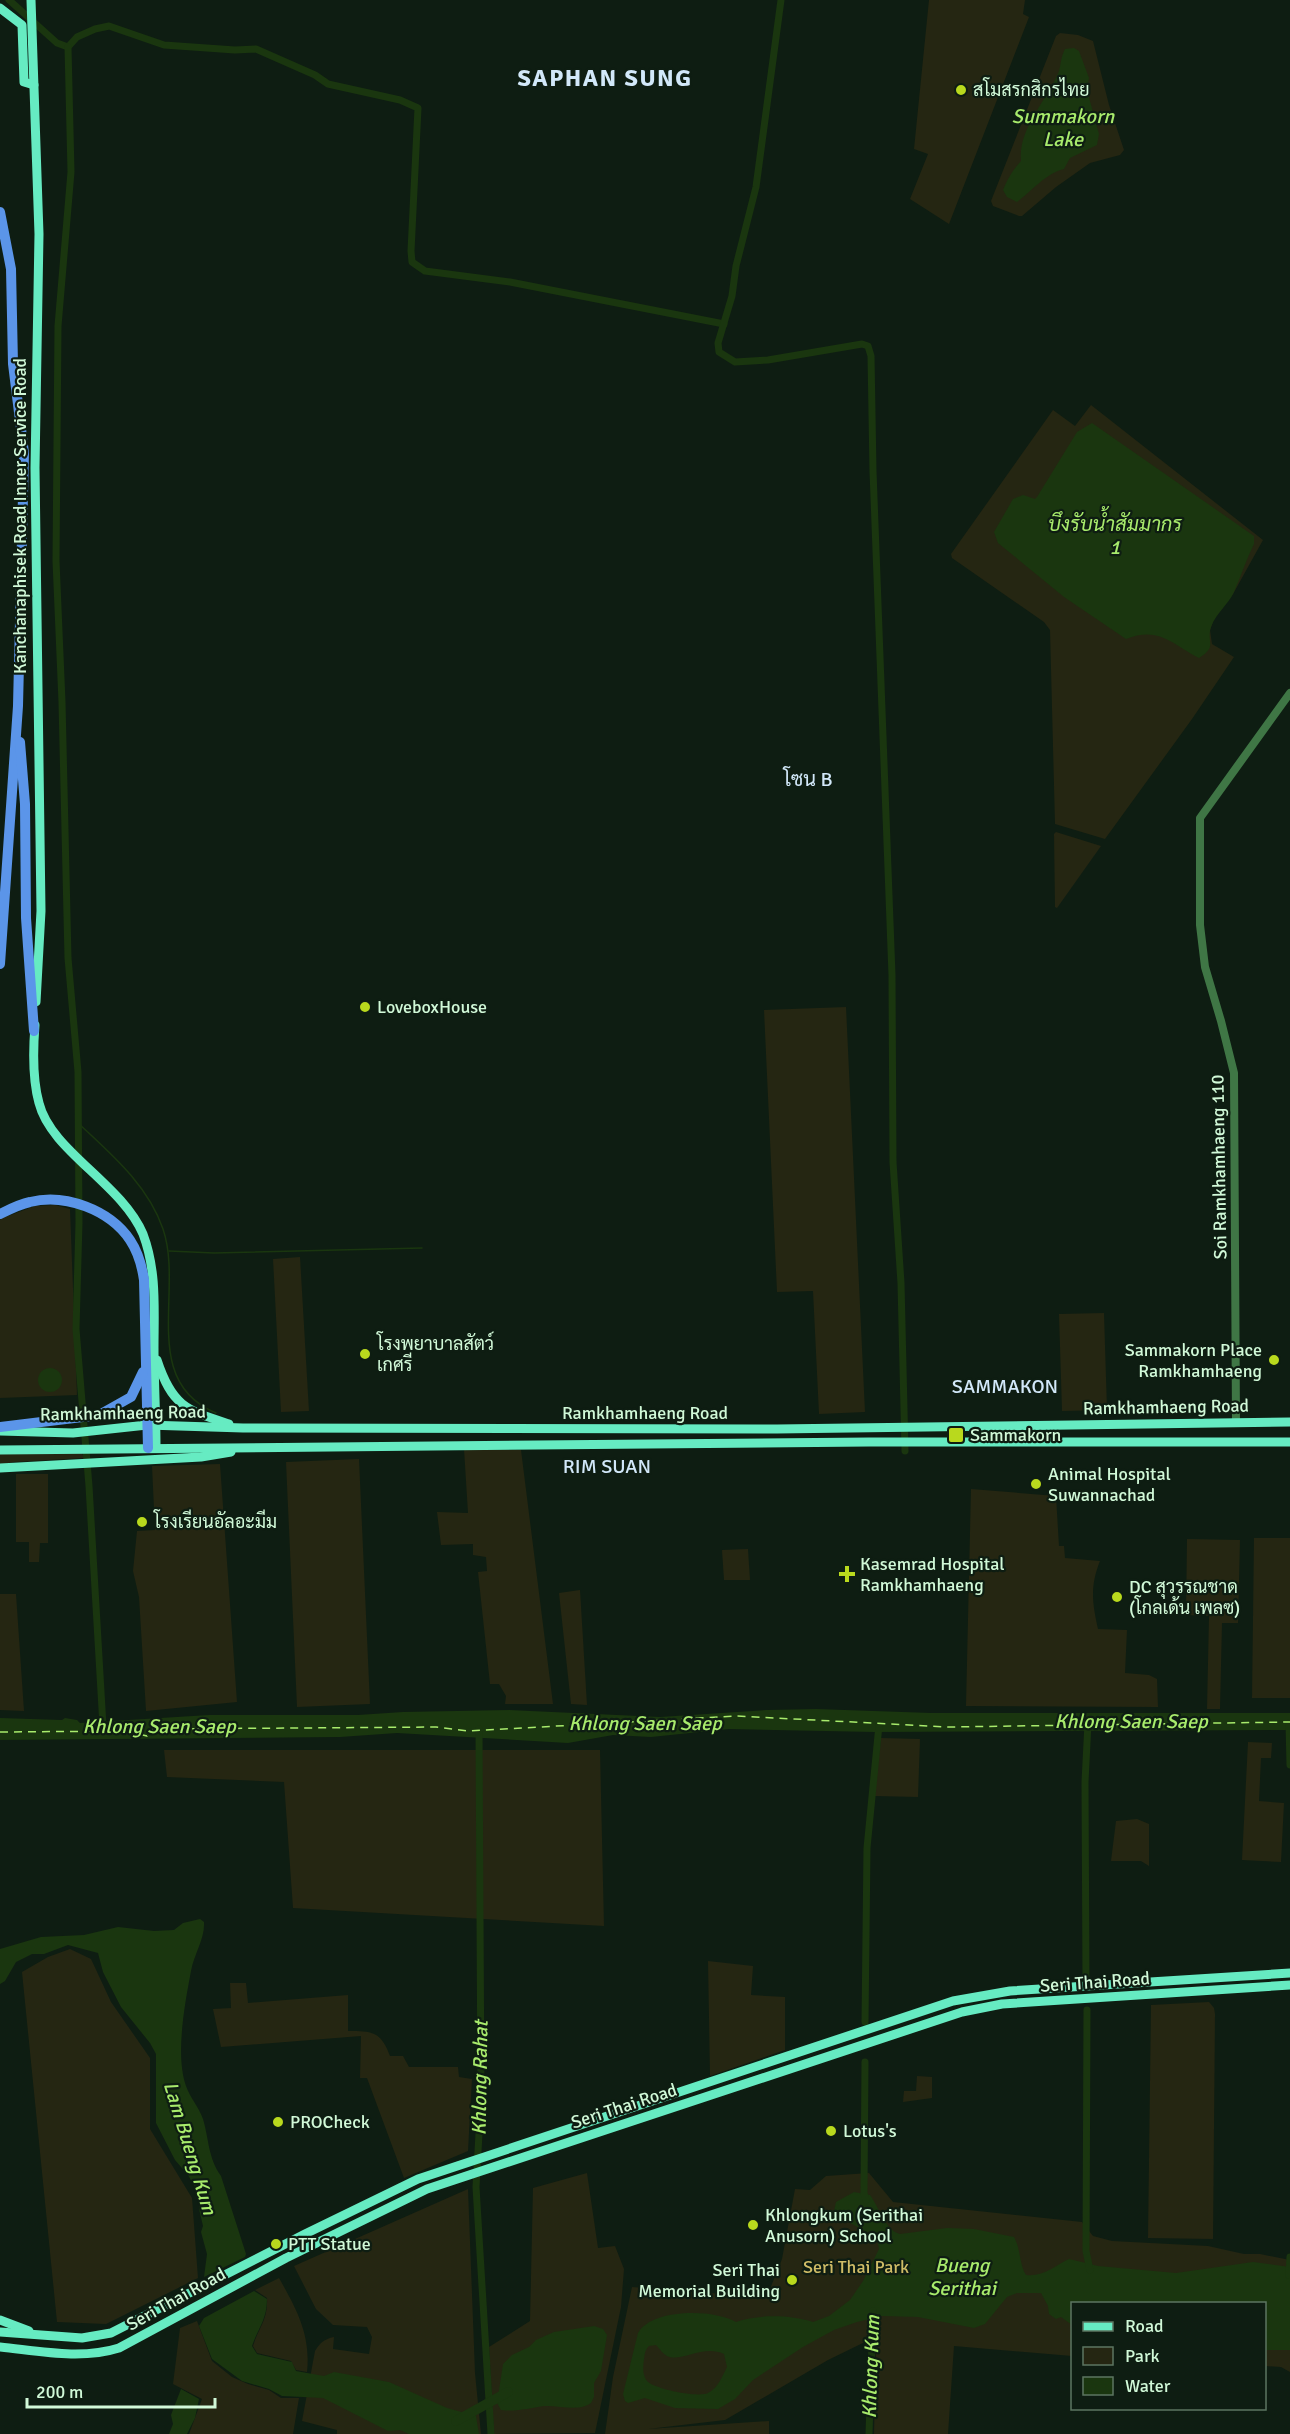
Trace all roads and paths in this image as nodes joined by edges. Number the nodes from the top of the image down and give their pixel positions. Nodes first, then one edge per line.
1 (31, 0) edge
2 (0, 8) edge
3 (34, 85) junction
4 (0, 212) edge
5 (1290, 693) edge
6 (18, 706) junction
7 (0, 964) edge
8 (34, 1031) junction
9 (0, 1214) edge
10 (154, 1350) junction
11 (146, 1364) junction
12 (1290, 1422) edge
13 (1236, 1423) junction
14 (1181, 1424) junction
15 (152, 1425) junction
16 (243, 1428) junction
17 (342, 1428) junction
18 (0, 1429) edge
19 (471, 1429) junction
20 (1181, 1442) junction
21 (1290, 1442) edge
22 (342, 1446) junction
23 (471, 1446) junction
24 (152, 1448) junction
25 (244, 1449) junction
26 (0, 1450) edge
27 (0, 1468) edge
28 (1290, 1973) edge
29 (1290, 1985) edge
30 (0, 2320) edge
31 (0, 2332) edge
32 (41, 2336) junction
33 (0, 2347) edge

1 - 3 main road, Kanchanaphisek Road Inner Service Road
2 - 3 main road
3 - 8 main road, Kanchanaphisek Road Inner Service Road
4 - 6 highway
5 - 13 street, Soi Ramkhamhaeng 110
6 - 7 highway
6 - 8 highway
8 - 10 main road, Kanchanaphisek Road Inner Service Road
9 - 11 highway
10 - 15 main road, Kanchanaphisek Road Inner Service Road
10 - 16 main road
11 - 15 highway
11 - 18 highway
12 - 13 main road, Ramkhamhaeng Road
13 - 14 main road, Ramkhamhaeng Road
14 - 19 main road, Ramkhamhaeng Road
14 - 20 main road
15 - 16 main road, Ramkhamhaeng Road
15 - 18 main road, Ramkhamhaeng Road
15 - 24 highway
16 - 17 main road, Ramkhamhaeng Road
17 - 19 main road, Ramkhamhaeng Road
17 - 22 main road
19 - 23 main road
20 - 21 main road, Ramkhamhaeng Road
20 - 23 main road, Ramkhamhaeng Road
22 - 23 main road, Ramkhamhaeng Road
22 - 25 main road, Ramkhamhaeng Road
24 - 25 main road, Ramkhamhaeng Road
24 - 26 main road, Ramkhamhaeng Road
25 - 27 main road
28 - 32 main road, Seri Thai Road
29 - 33 main road, Seri Thai Road
30 - 32 main road
31 - 32 main road, Seri Thai Road

